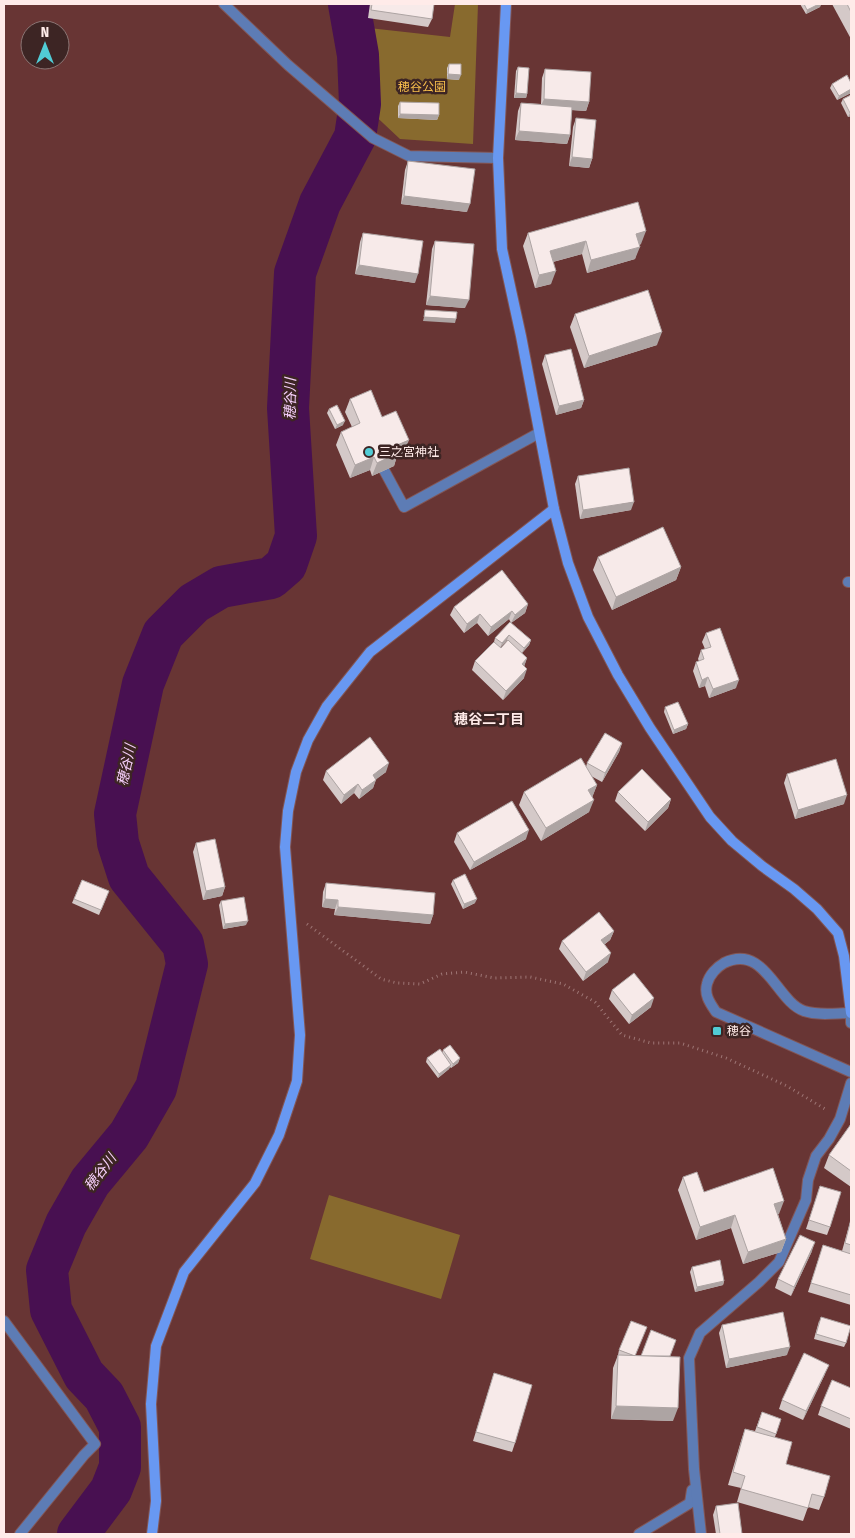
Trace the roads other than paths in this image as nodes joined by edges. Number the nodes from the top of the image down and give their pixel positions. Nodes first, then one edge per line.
1 (224, 4) edge
2 (506, 4) edge
3 (498, 158) junction
4 (539, 433) junction
5 (384, 470) edge
6 (554, 509) junction
7 (851, 1013) edge
8 (851, 1022) edge
9 (851, 1072) edge
10 (851, 1083) edge
11 (4, 1320) edge
12 (694, 1469) junction
13 (20, 1534) edge
14 (152, 1534) edge
15 (638, 1534) edge
16 (700, 1534) edge

1 - 3 street
2 - 3 street
3 - 4 street
4 - 5 street
4 - 6 street
6 - 7 street
6 - 14 street
7 - 8 street
7 - 9 street
10 - 12 street
11 - 13 street
12 - 15 street
12 - 16 street

